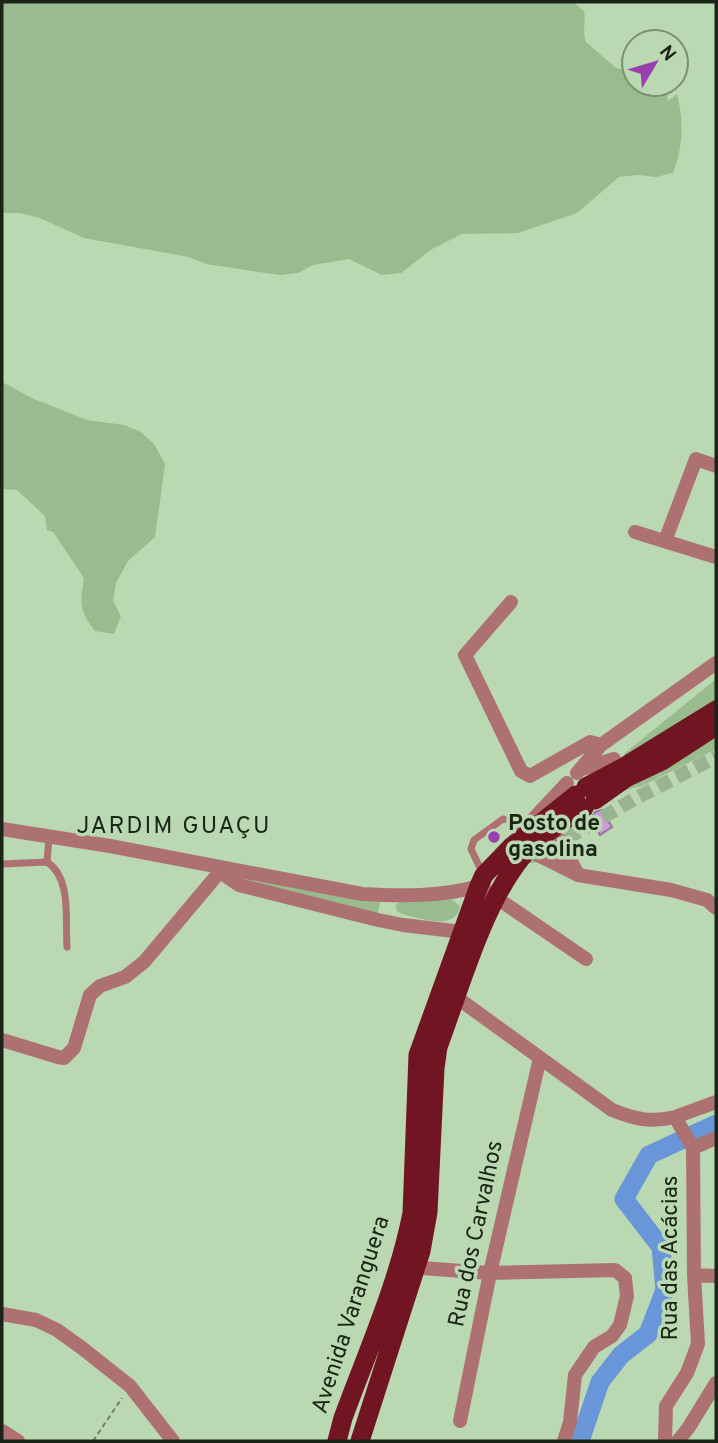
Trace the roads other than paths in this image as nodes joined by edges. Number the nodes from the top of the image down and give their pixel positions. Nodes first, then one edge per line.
1 (716, 466) edge
2 (635, 532) dead end
3 (665, 541) junction
4 (716, 557) edge
5 (511, 602) dead end
6 (716, 663) edge
7 (716, 710) edge
8 (716, 726) edge
9 (601, 745) junction
10 (618, 763) junction
11 (581, 788) junction
12 (529, 822) junction
13 (2, 828) edge
14 (49, 837) junction
15 (561, 841) dead end
16 (511, 847) junction
17 (538, 855) dead end
18 (47, 862) junction
19 (2, 864) edge
20 (218, 869) junction
21 (578, 875) junction
22 (482, 881) junction
23 (388, 895) junction
24 (497, 899) junction
25 (716, 908) edge
26 (379, 920) junction
27 (470, 935) junction
28 (66, 947) dead end
29 (586, 959) dead end
30 (456, 997) junction
31 (2, 1040) edge
32 (540, 1058) junction
33 (716, 1102) edge
34 (685, 1133) junction
35 (716, 1138) edge
36 (409, 1267) junction
37 (490, 1273) junction
38 (694, 1275) junction
39 (716, 1276) edge
40 (2, 1314) edge
41 (716, 1383) edge
42 (460, 1421) dead end
43 (2, 1431) edge
44 (18, 1441) edge
45 (173, 1441) edge
46 (337, 1441) edge
47 (360, 1441) edge
48 (564, 1441) edge
49 (665, 1441) edge
50 (678, 1441) edge

1 - 3 street
2 - 3 street
3 - 4 street
5 - 9 street
6 - 9 street
7 - 10 highway
8 - 11 highway
9 - 10 street
9 - 11 street
10 - 11 highway
11 - 12 street
11 - 16 highway, Avenida Varanguera
11 - 24 highway, Avenida Varanguera
12 - 16 street
12 - 22 lane
13 - 14 street
14 - 18 lane
14 - 20 street
15 - 21 street
16 - 22 highway, Avenida Varanguera
17 - 21 street
18 - 19 lane
18 - 28 lane
20 - 23 street
20 - 26 street
20 - 31 street
21 - 25 street
22 - 23 street
22 - 24 street
22 - 27 highway, Avenida Varanguera
23 - 26 street
24 - 27 highway, Avenida Varanguera
24 - 29 street
26 - 27 street
27 - 30 highway, Avenida Varanguera
27 - 36 highway, Avenida Varanguera
30 - 32 street
30 - 36 highway, Avenida Varanguera
32 - 34 street
32 - 37 street, Rua dos Carvalhos
33 - 34 street
34 - 35 street
34 - 38 street, Rua das Acácias
36 - 37 street
36 - 46 highway, Avenida Varanguera
36 - 47 highway, Avenida Varanguera
37 - 42 street, Rua dos Carvalhos
37 - 48 street
38 - 39 street
38 - 49 street, Rua das Acácias
40 - 45 street
41 - 50 street
43 - 44 street

